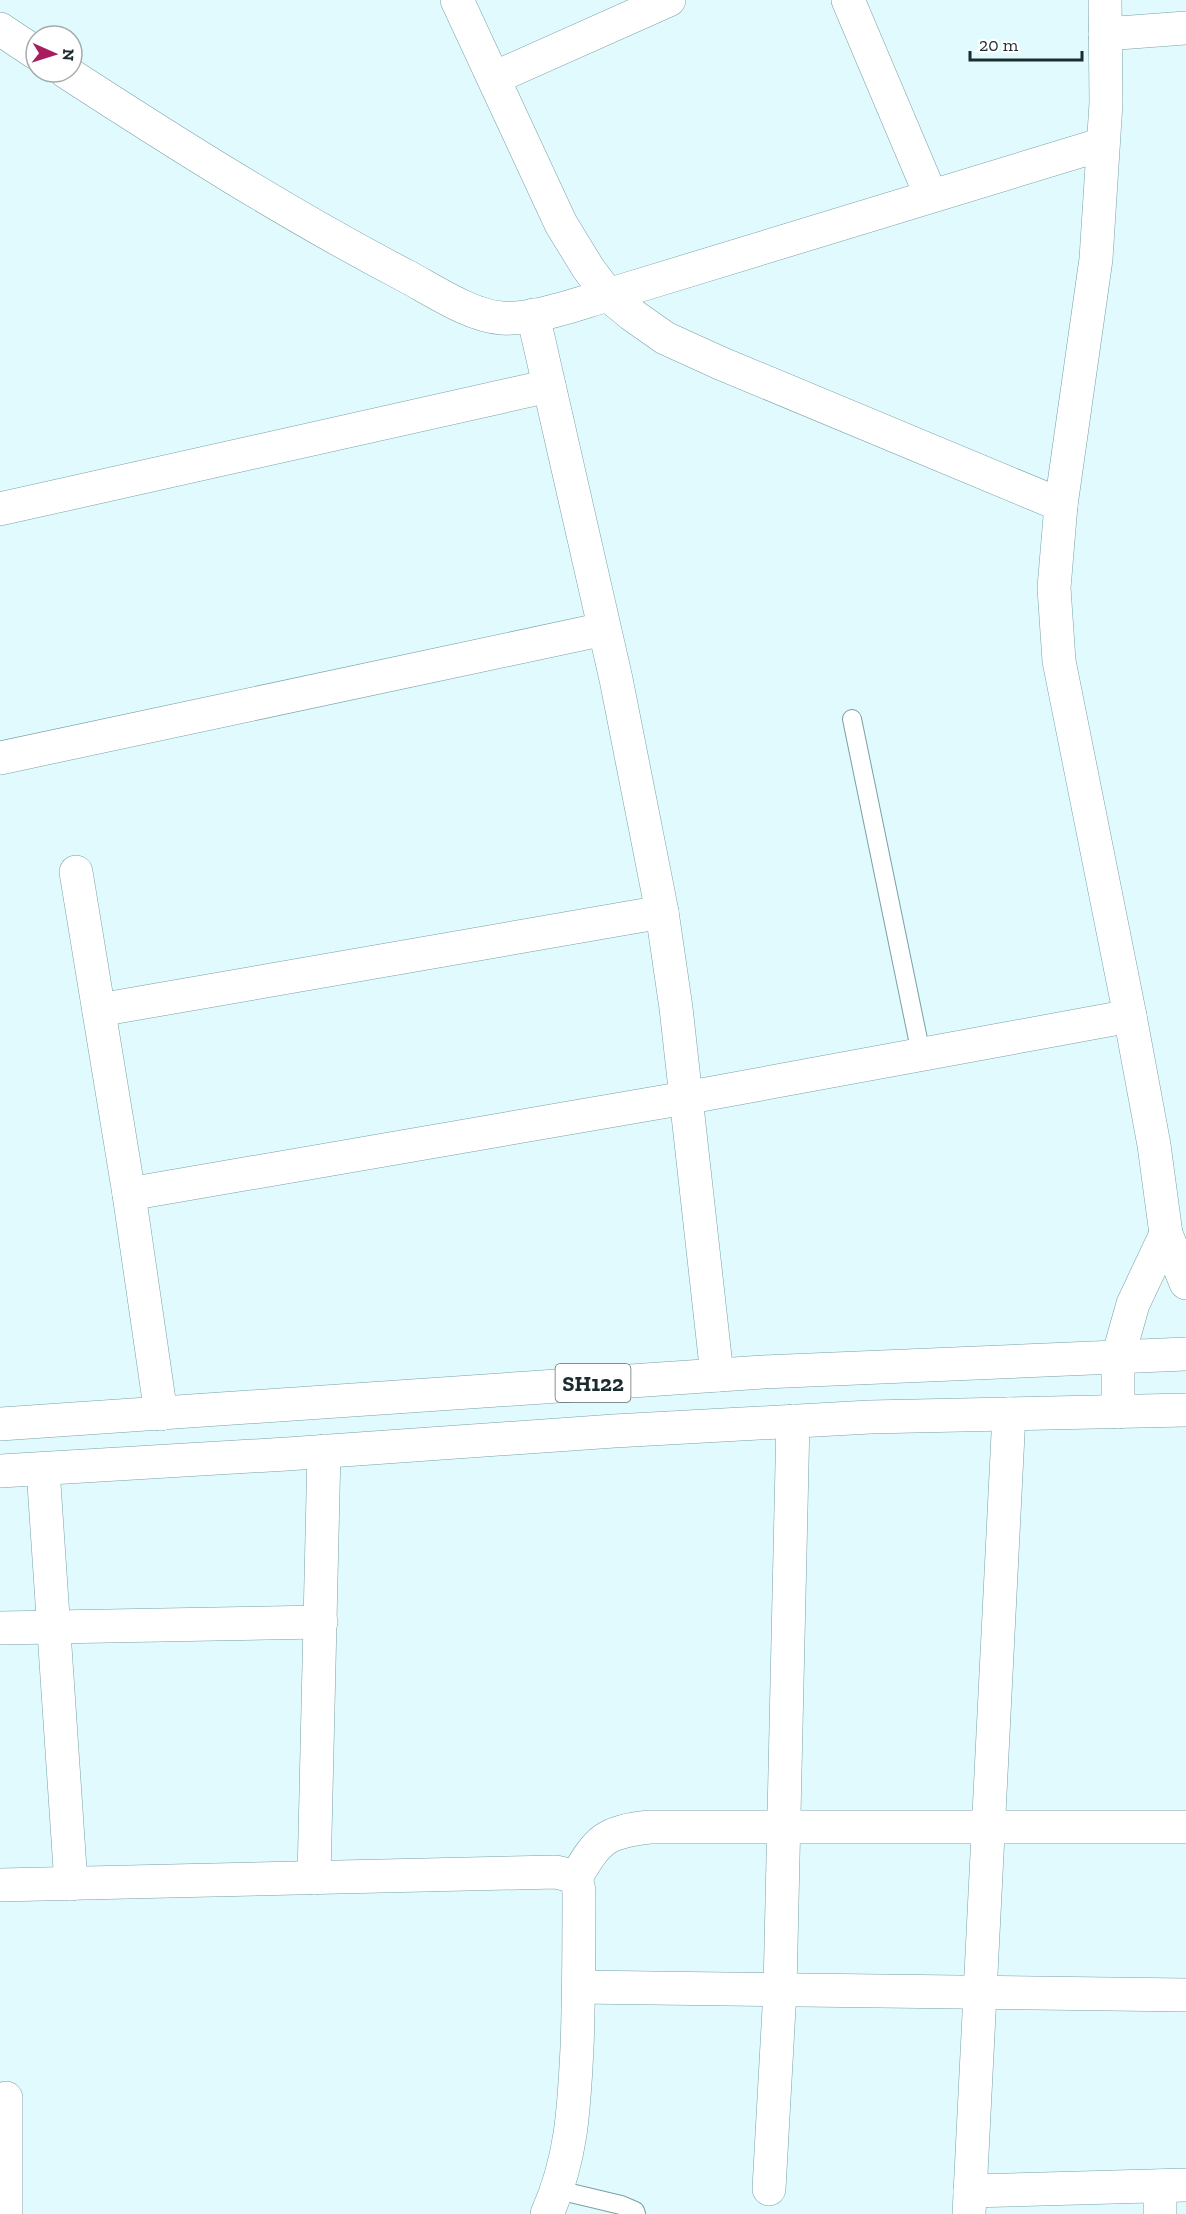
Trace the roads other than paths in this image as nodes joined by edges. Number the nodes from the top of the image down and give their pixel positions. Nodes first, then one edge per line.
1 (457, 0) edge
2 (669, 0) edge
3 (848, 0) edge
4 (1105, 0) edge
5 (1186, 27) edge
6 (0, 29) edge
7 (1106, 34) junction
8 (24, 44) edge
9 (494, 78) junction
10 (84, 83) edge
11 (1103, 144) junction
12 (931, 196) junction
13 (608, 295) junction
14 (533, 315) junction
15 (549, 386) junction
16 (1061, 505) junction
17 (0, 509) edge
18 (604, 628) junction
19 (852, 719) dead end
20 (0, 758) edge
21 (76, 872) dead end
22 (662, 912) junction
23 (99, 1010) junction
24 (1130, 1016) junction
25 (921, 1054) junction
26 (685, 1098) junction
27 (129, 1194) junction
28 (1166, 1234) junction
29 (1186, 1283) edge
30 (1186, 1354) edge
31 (1118, 1357) junction
32 (717, 1375) junction
33 (1186, 1410) edge
34 (1118, 1412) junction
35 (161, 1414) junction
36 (1009, 1414) junction
37 (793, 1421) junction
38 (0, 1424) edge
39 (324, 1451) junction
40 (43, 1469) junction
41 (0, 1471) edge
42 (321, 1622) junction
43 (0, 1628) edge
44 (54, 1628) junction
45 (784, 1827) junction
46 (988, 1827) junction
47 (1186, 1827) edge
48 (576, 1877) junction
49 (314, 1878) junction
50 (71, 1884) junction
51 (0, 1885) edge
52 (579, 1987) junction
53 (780, 1990) junction
54 (981, 1993) junction
55 (1186, 1995) edge
56 (6, 2098) dead end
57 (769, 2189) dead end
58 (1169, 2195) edge
59 (553, 2202) edge
60 (970, 2203) edge
61 (6, 2214) edge
62 (636, 2214) edge

1 - 9 street
2 - 9 street
3 - 12 street
4 - 7 street
5 - 7 street
6 - 8 street
7 - 11 street
9 - 13 street
10 - 14 street
11 - 12 street
11 - 16 street
12 - 13 street
13 - 14 street
13 - 16 street
14 - 15 street
15 - 17 street
15 - 18 street
16 - 24 street
18 - 20 street
18 - 22 street
19 - 25 lane
21 - 23 street
22 - 23 street
22 - 26 street
23 - 27 street
24 - 25 street
24 - 28 street
25 - 26 street
26 - 27 street
26 - 32 street
27 - 35 street
28 - 29 street
28 - 31 street
30 - 31 street, SH122
31 - 32 street, SH122
31 - 34 street
32 - 35 street, SH122
33 - 34 street, SH122
34 - 36 street, SH122
35 - 38 street, SH122
36 - 37 street, SH122
36 - 46 street
37 - 39 street, SH122
37 - 45 street
39 - 40 street, SH122
39 - 42 street
40 - 41 street, SH122
40 - 44 street
42 - 44 street
42 - 49 street
43 - 44 street
44 - 50 street
45 - 46 street
45 - 48 street
45 - 53 street
46 - 47 street
46 - 54 street
48 - 49 street
48 - 52 street
49 - 50 street
50 - 51 street
52 - 53 street
52 - 59 street
53 - 54 street
53 - 57 street
54 - 55 street
54 - 60 street
56 - 61 street
58 - 60 street
59 - 62 lane

